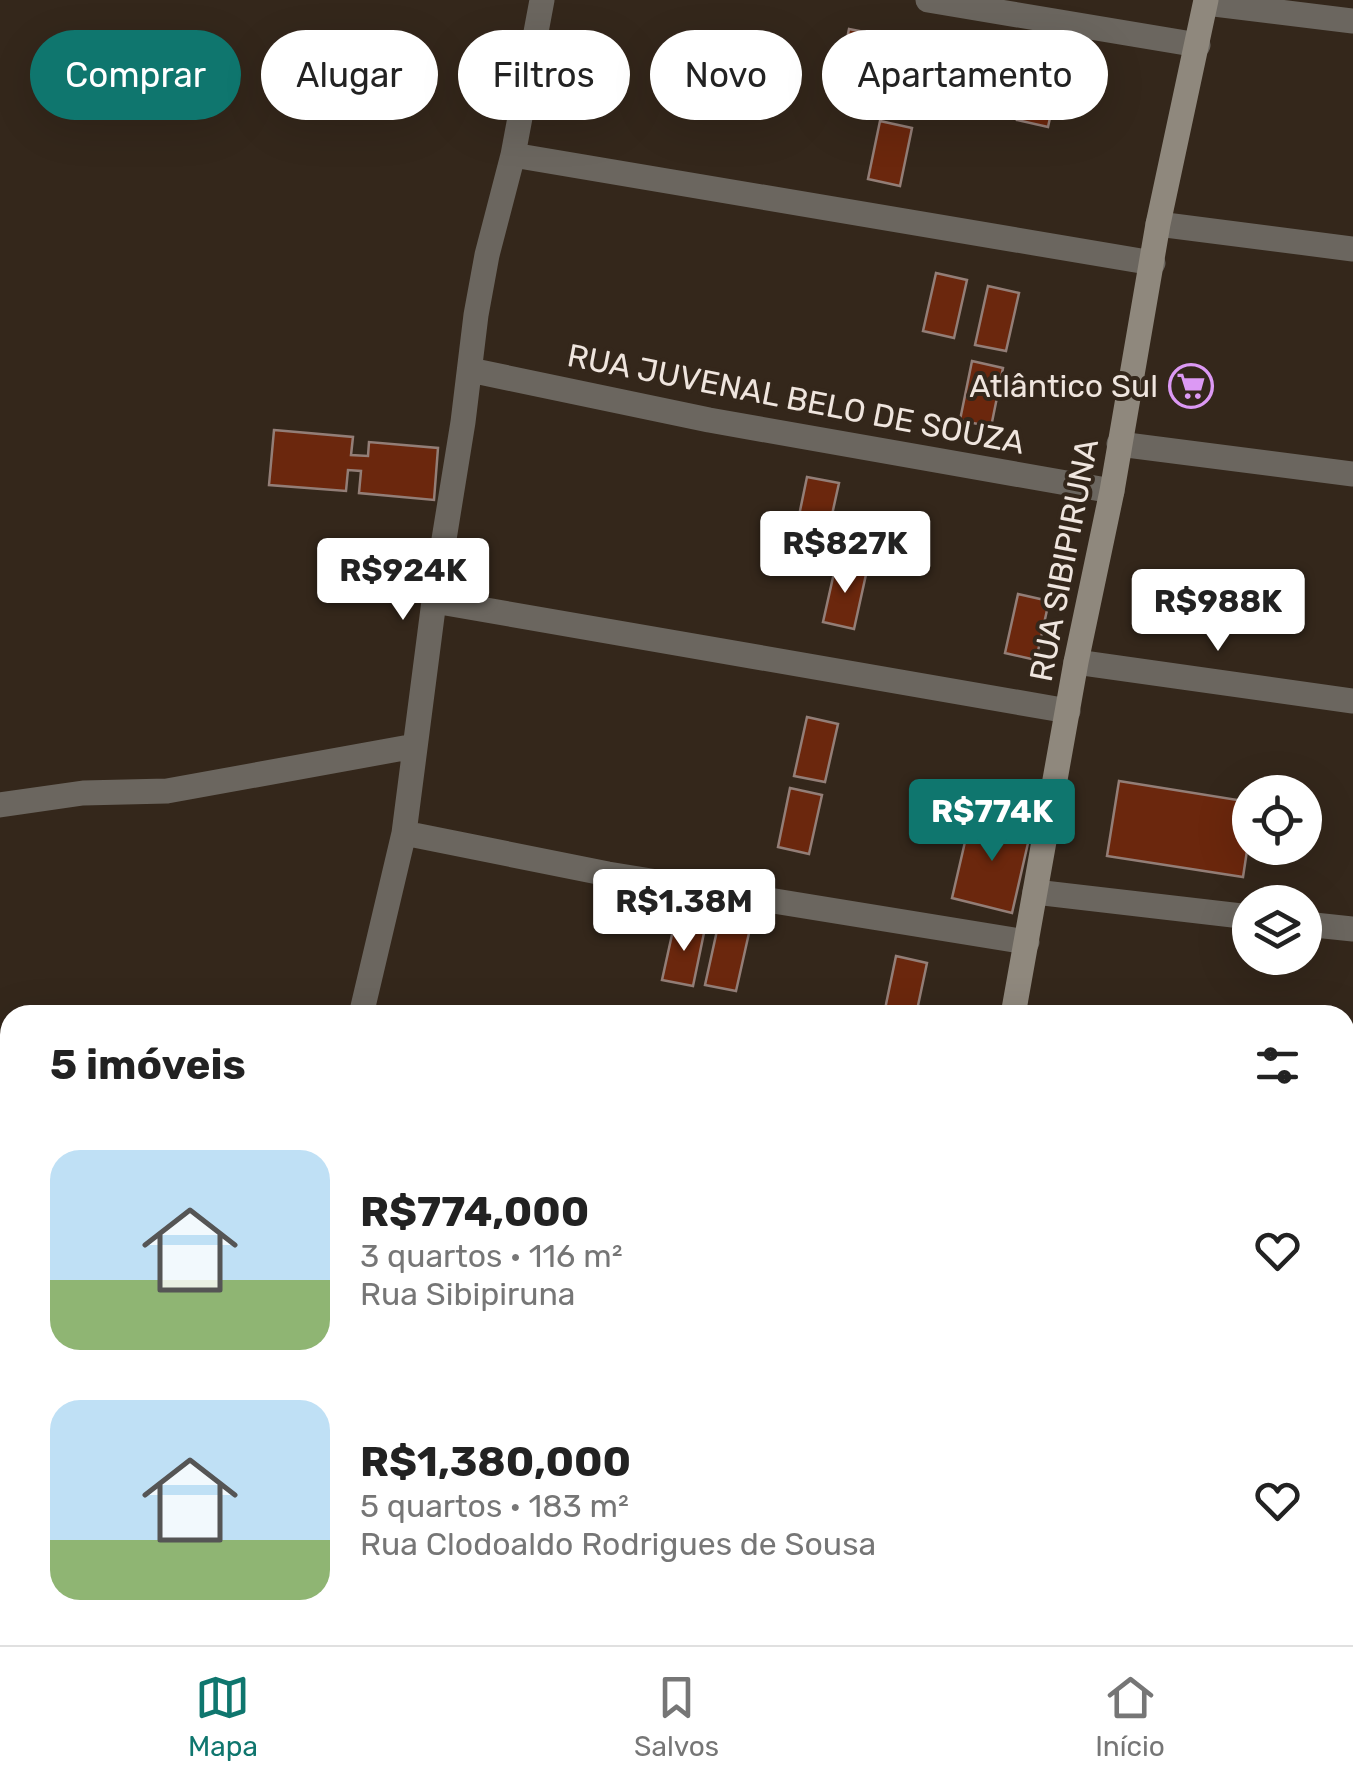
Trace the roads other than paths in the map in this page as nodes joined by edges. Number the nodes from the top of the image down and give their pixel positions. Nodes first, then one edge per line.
1 (542, 0) edge
2 (928, 0) edge
3 (1206, 2) edge
4 (1353, 21) edge
5 (1198, 45) junction
6 (514, 155) junction
7 (1158, 224) junction
8 (1353, 249) edge
9 (1153, 263) junction
10 (470, 370) junction
11 (1119, 444) junction
12 (1353, 474) edge
13 (1112, 491) junction
14 (434, 601) junction
15 (1076, 662) junction
16 (1353, 700) edge
17 (1068, 711) junction
18 (416, 746) junction
19 (0, 804) edge
20 (404, 833) junction
21 (1035, 892) junction
22 (1232, 915) edge
23 (1322, 926) edge
24 (1353, 929) edge
25 (1027, 942) junction
26 (363, 1005) edge
27 (1015, 1005) edge

1 - 6 street
2 - 5 street
3 - 4 street
3 - 5 street, RUA SIBIPIRUNA
5 - 7 street, RUA SIBIPIRUNA
6 - 9 street
6 - 10 street
7 - 8 street
7 - 9 street, RUA SIBIPIRUNA
9 - 11 street, RUA SIBIPIRUNA
10 - 13 street, RUA JUVENAL BELO DE SOUZA
10 - 14 street
11 - 12 street
11 - 13 street, RUA SIBIPIRUNA
13 - 15 street, RUA SIBIPIRUNA
14 - 17 street
14 - 18 street
15 - 16 street
15 - 17 street, RUA SIBIPIRUNA
17 - 21 street, RUA SIBIPIRUNA
18 - 19 street
18 - 20 street
20 - 25 street
20 - 26 street
21 - 22 street
21 - 25 street, RUA SIBIPIRUNA
23 - 24 street
25 - 27 street, RUA SIBIPIRUNA

